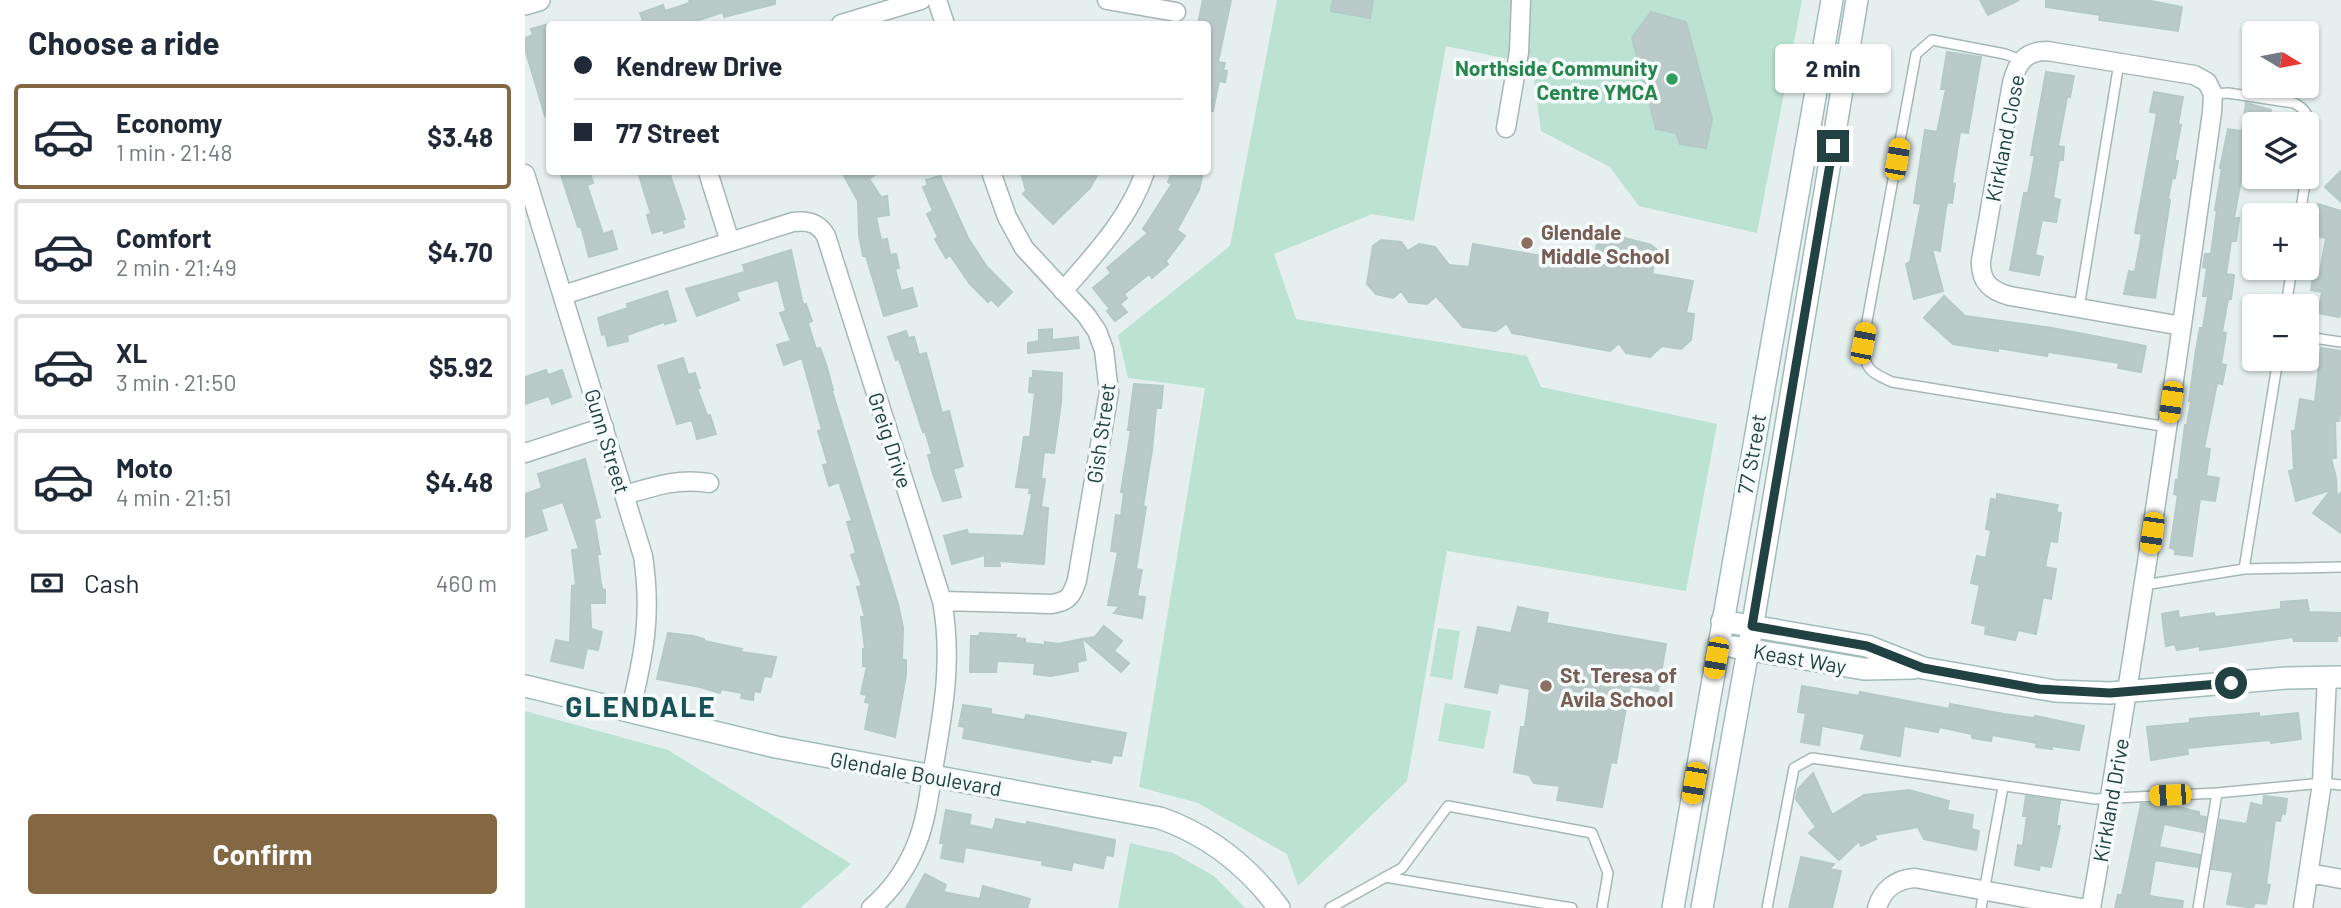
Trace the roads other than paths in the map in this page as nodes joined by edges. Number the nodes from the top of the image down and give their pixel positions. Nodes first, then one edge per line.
1 (539, 0) edge
2 (921, 0) edge
3 (937, 0) edge
4 (1107, 0) edge
5 (1521, 0) edge
6 (1832, 0) edge
7 (1858, 3) edge
8 (525, 4) edge
9 (1176, 12) edge
10 (851, 21) edge
11 (944, 21) edge
12 (2021, 60) junction
13 (2119, 63) junction
14 (2213, 94) junction
15 (2307, 112) edge
16 (1506, 128) dead end
17 (525, 174) edge
18 (709, 175) edge
19 (992, 175) edge
20 (1144, 175) edge
21 (730, 242) junction
22 (1063, 290) junction
23 (563, 295) junction
24 (2079, 308) junction
25 (2182, 326) junction
26 (2319, 339) edge
27 (2341, 342) edge
28 (2275, 371) edge
29 (604, 427) junction
30 (2168, 427) junction
31 (525, 453) edge
32 (709, 483) dead end
33 (625, 495) junction
34 (2341, 566) edge
35 (2244, 569) junction
36 (2144, 585) junction
37 (942, 601) junction
38 (1722, 621) junction
39 (1752, 626) junction
40 (1718, 644) junction
41 (1748, 649) junction
42 (1923, 668) junction
43 (2334, 677) edge
44 (525, 686) edge
45 (2129, 692) junction
46 (630, 712) junction
47 (932, 777) junction
48 (2322, 783) junction
49 (2341, 785) edge
50 (2003, 787) junction
51 (2217, 793) junction
52 (2110, 799) junction
53 (2309, 873) junction
54 (1385, 877) junction
55 (2341, 878) edge
56 (1982, 899) edge
57 (871, 908) edge
58 (1279, 908) edge
59 (1330, 908) edge
60 (1572, 908) edge
61 (1602, 908) edge
62 (1673, 908) edge
63 (1702, 908) edge
64 (1767, 908) edge
65 (1877, 908) edge
66 (2081, 908) edge
67 (2091, 908) edge
68 (2198, 908) edge
69 (2303, 908) edge

1 - 8 main road
2 - 10 street
3 - 11 street
4 - 9 street
5 - 16 street
6 - 38 main road, 77 Street
7 - 39 main road, 77 Street
12 - 13 street, Kirkland Close
12 - 24 street, Kirkland Close
12 - 30 lane
13 - 14 street, Kirkland Close
13 - 24 lane
14 - 15 lane
14 - 25 street
17 - 23 street, Gunn Street
18 - 21 street
19 - 22 street, Gish Street
20 - 22 street
21 - 23 street, Greig Drive
21 - 37 street, Greig Drive
22 - 37 street, Gish Street
23 - 29 street, Gunn Street
24 - 25 street, Kirkland Close
25 - 30 street
26 - 27 lane
28 - 35 lane
29 - 31 street
29 - 33 street, Gunn Street
30 - 36 street
32 - 33 street
33 - 46 street, Gunn Street
34 - 35 lane
35 - 36 lane
36 - 45 street
37 - 47 street, Greig Drive
38 - 39 main road, Keast Way
38 - 40 main road, 77 Street
39 - 41 main road, 77 Street
39 - 42 main road, Keast Way
40 - 41 main road, Keast Way
40 - 62 main road, 77 Street
41 - 42 main road, Keast Way
41 - 63 main road, 77 Street
42 - 45 main road, Keast Way
43 - 45 main road, Keast Way
43 - 48 street
44 - 46 main road, Glendale Boulevard
45 - 52 street, Kirkland Drive
46 - 47 main road, Glendale Boulevard
47 - 57 street, Greig Drive
47 - 58 main road, Glendale Boulevard
48 - 49 lane
48 - 51 lane
48 - 53 street
50 - 52 lane
50 - 56 lane
50 - 64 lane
51 - 52 lane
51 - 68 lane
52 - 67 street, Kirkland Drive
53 - 55 street
53 - 69 street
54 - 59 lane
54 - 60 lane
54 - 61 lane
56 - 65 street
56 - 66 street

